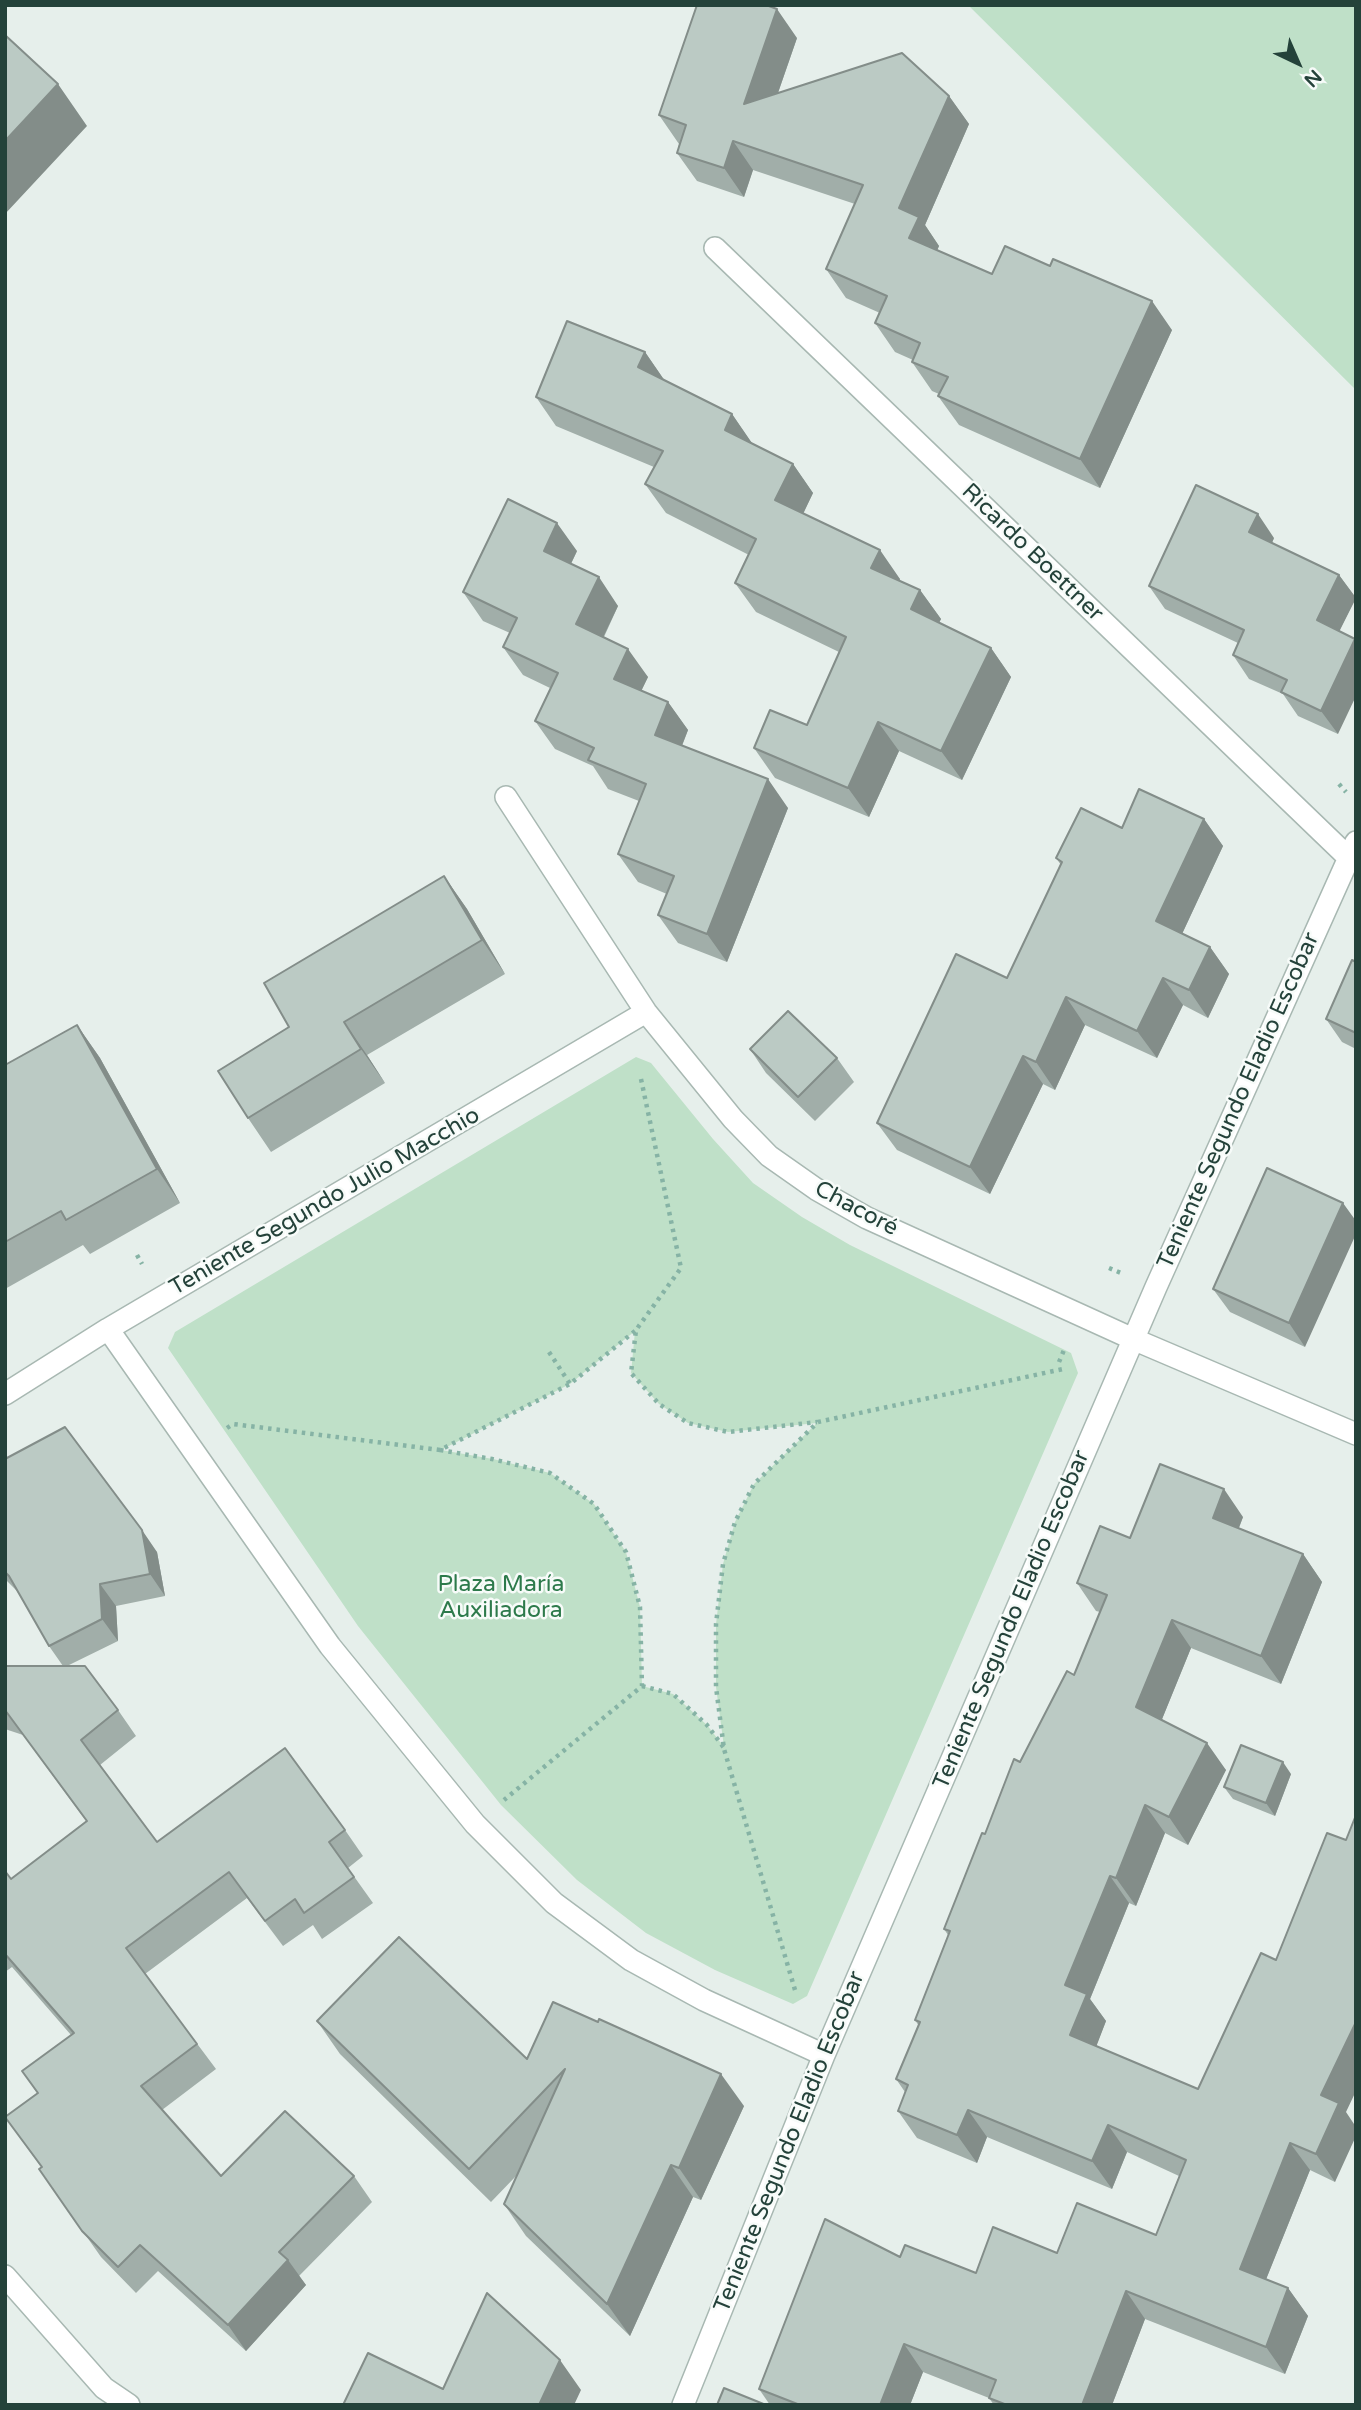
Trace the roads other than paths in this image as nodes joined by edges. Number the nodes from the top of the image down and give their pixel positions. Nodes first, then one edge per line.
1 (715, 248) dead end
2 (506, 797) dead end
3 (1352, 850) edge
4 (646, 1012) junction
5 (108, 1329) junction
6 (1133, 1339) junction
7 (5, 1394) edge
8 (1356, 1434) edge
9 (824, 2055) junction
10 (5, 2276) edge
11 (129, 2405) edge
12 (683, 2405) edge

1 - 3 street, Ricardo Boettner
2 - 4 street, Chacoré
3 - 6 street, Teniente Segundo Eladio Escobar
4 - 5 street, Teniente Segundo Julio Macchio
4 - 6 street, Chacoré
5 - 7 street, Teniente Segundo Julio Macchio
5 - 9 street
6 - 8 street, Chacoré
6 - 9 street, Teniente Segundo Eladio Escobar
9 - 12 street, Teniente Segundo Eladio Escobar
10 - 11 street

